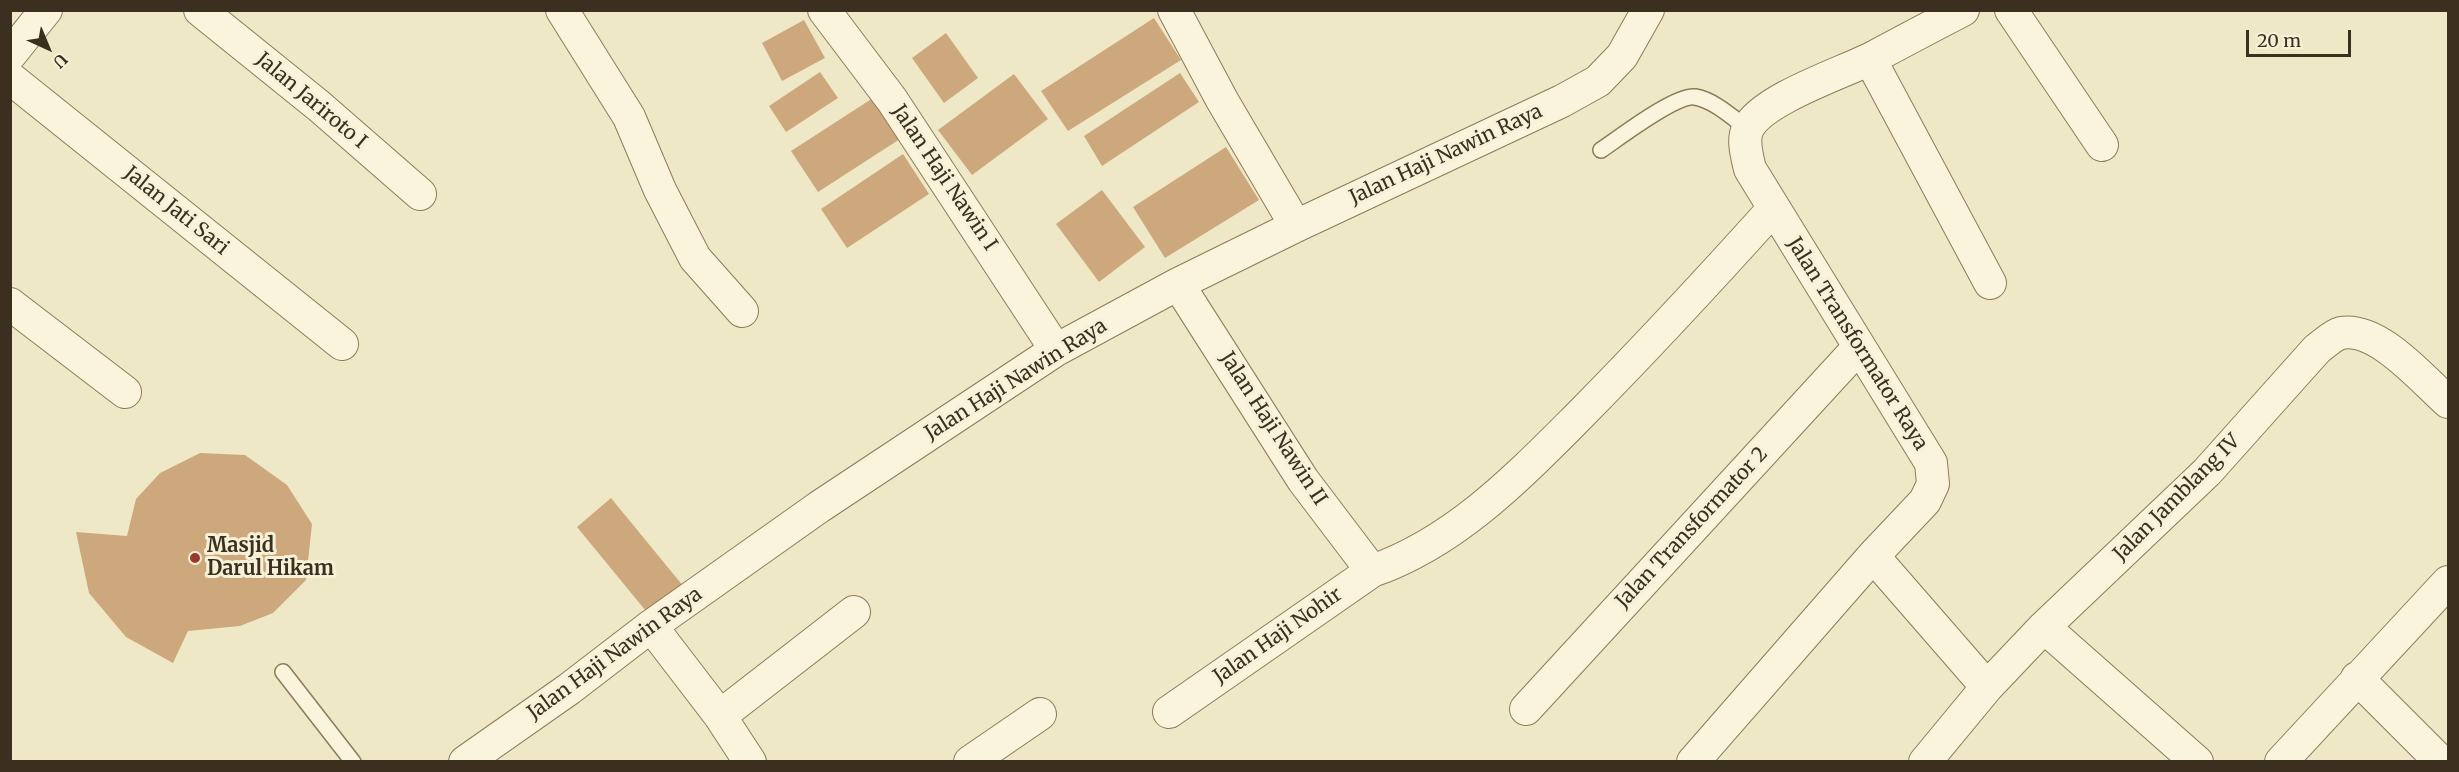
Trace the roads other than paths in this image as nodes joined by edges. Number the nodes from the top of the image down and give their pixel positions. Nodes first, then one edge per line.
1 (46, 10) edge
2 (200, 10) edge
3 (562, 10) edge
4 (824, 10) edge
5 (1174, 10) edge
6 (1648, 10) edge
7 (1963, 10) edge
8 (2011, 10) edge
9 (10, 55) edge
10 (1870, 59) junction
11 (10, 78) edge
12 (1748, 129) junction
13 (2102, 145) dead end
14 (1600, 150) dead end
15 (420, 194) dead end
16 (1774, 208) junction
17 (1296, 226) junction
18 (1989, 283) dead end
19 (1178, 284) junction
20 (10, 304) edge
21 (742, 311) dead end
22 (342, 344) dead end
23 (1859, 347) junction
24 (1056, 350) junction
25 (125, 392) dead end
26 (2448, 402) edge
27 (1873, 556) junction
28 (1381, 568) junction
29 (2448, 582) edge
30 (855, 612) dead end
31 (651, 626) junction
32 (2044, 627) junction
33 (283, 672) dead end
34 (2357, 678) junction
35 (1987, 687) junction
36 (1526, 709) dead end
37 (1169, 712) dead end
38 (1040, 714) dead end
39 (720, 716) junction
40 (353, 762) edge
41 (465, 762) edge
42 (750, 762) edge
43 (970, 762) edge
44 (1693, 762) edge
45 (1925, 762) edge
46 (2198, 762) edge
47 (2281, 762) edge
48 (2441, 762) edge

1 - 9 street
2 - 15 street, Jalan Jariroto I
3 - 21 street
4 - 24 street, Jalan Haji Nawin I
5 - 17 street
6 - 17 street, Jalan Haji Nawin Raya
7 - 10 street
8 - 13 street
10 - 12 street
10 - 18 street
11 - 22 street, Jalan Jati Sari
12 - 14 lane
12 - 16 street, Jalan Transformator Raya
16 - 23 street, Jalan Transformator Raya
16 - 28 street, Jalan Haji Nohir
17 - 19 street, Jalan Haji Nawin Raya
19 - 24 street, Jalan Haji Nawin Raya
19 - 28 street, Jalan Haji Nawin II
20 - 25 street
23 - 27 street, Jalan Transformator Raya
23 - 36 street, Jalan Transformator 2
24 - 31 street, Jalan Haji Nawin Raya
26 - 32 street, Jalan Jamblang IV
27 - 35 street
27 - 44 street, Jalan Transformator Raya
28 - 37 street, Jalan Haji Nohir
29 - 34 street
30 - 39 street
31 - 39 street
31 - 41 street, Jalan Haji Nawin Raya
32 - 35 street, Jalan Jamblang IV
32 - 46 street
33 - 40 lane
34 - 47 street
34 - 48 street
35 - 45 street, Jalan Jamblang IV
38 - 43 street
39 - 42 street

